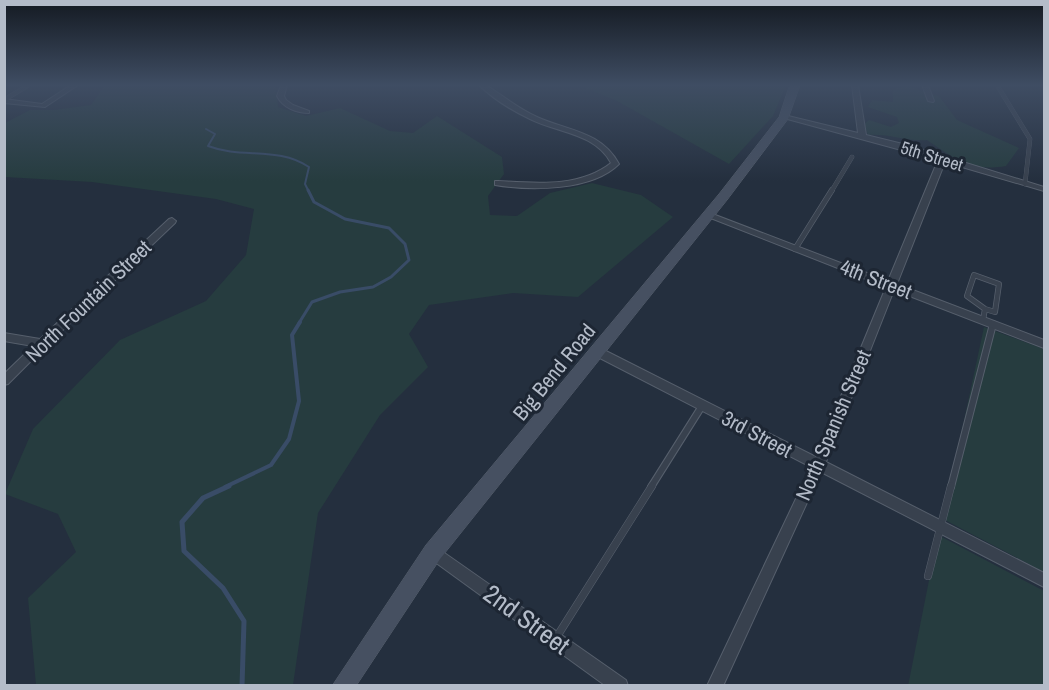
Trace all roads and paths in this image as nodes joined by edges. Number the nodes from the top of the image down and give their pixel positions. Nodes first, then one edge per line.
1 (531, 117) edge
2 (784, 117) joint
3 (859, 117) edge
4 (1017, 117) edge
5 (862, 136) junction
6 (852, 157) dead end
7 (942, 160) junction
8 (498, 183) dead end
9 (1025, 184) junction
10 (1044, 189) edge
11 (707, 215) junction
12 (172, 221) dead end
13 (795, 249) junction
14 (890, 285) junction
15 (985, 309) junction
16 (983, 320) junction
17 (993, 324) junction
18 (4, 337) edge
19 (42, 343) junction
20 (1044, 344) edge
21 (598, 352) junction
22 (4, 381) edge
23 (702, 406) junction
24 (818, 466) junction
25 (940, 528) junction
26 (433, 552) junction
27 (928, 576) dead end
28 (1044, 580) edge
29 (555, 639) junction
30 (343, 686) edge
31 (620, 686) edge
32 (715, 686) edge

1 - 8 street
2 - 5 street, 5th Street
2 - 11 main road, Big Bend Road
3 - 5 street
4 - 9 lane
5 - 7 street, 5th Street
6 - 13 lane
7 - 9 street, 5th Street
7 - 14 street, North Spanish Street
9 - 10 street, 5th Street
11 - 13 street, 4th Street
11 - 21 main road, Big Bend Road
12 - 19 street, North Fountain Street
13 - 14 street, 4th Street
14 - 16 street, 4th Street
14 - 24 street, North Spanish Street
15 - 15 lane
15 - 16 lane
16 - 17 street, 4th Street
17 - 20 street, 4th Street
17 - 25 lane
18 - 19 street
19 - 22 street, North Fountain Street
21 - 23 street, 3rd Street
21 - 26 main road, Big Bend Road
23 - 24 street, 3rd Street
23 - 29 lane
24 - 25 street, 3rd Street
24 - 32 street, North Spanish Street
25 - 27 lane
25 - 28 street, 3rd Street
26 - 29 street, 2nd Street
26 - 30 main road, Big Bend Road
29 - 31 street, 2nd Street

